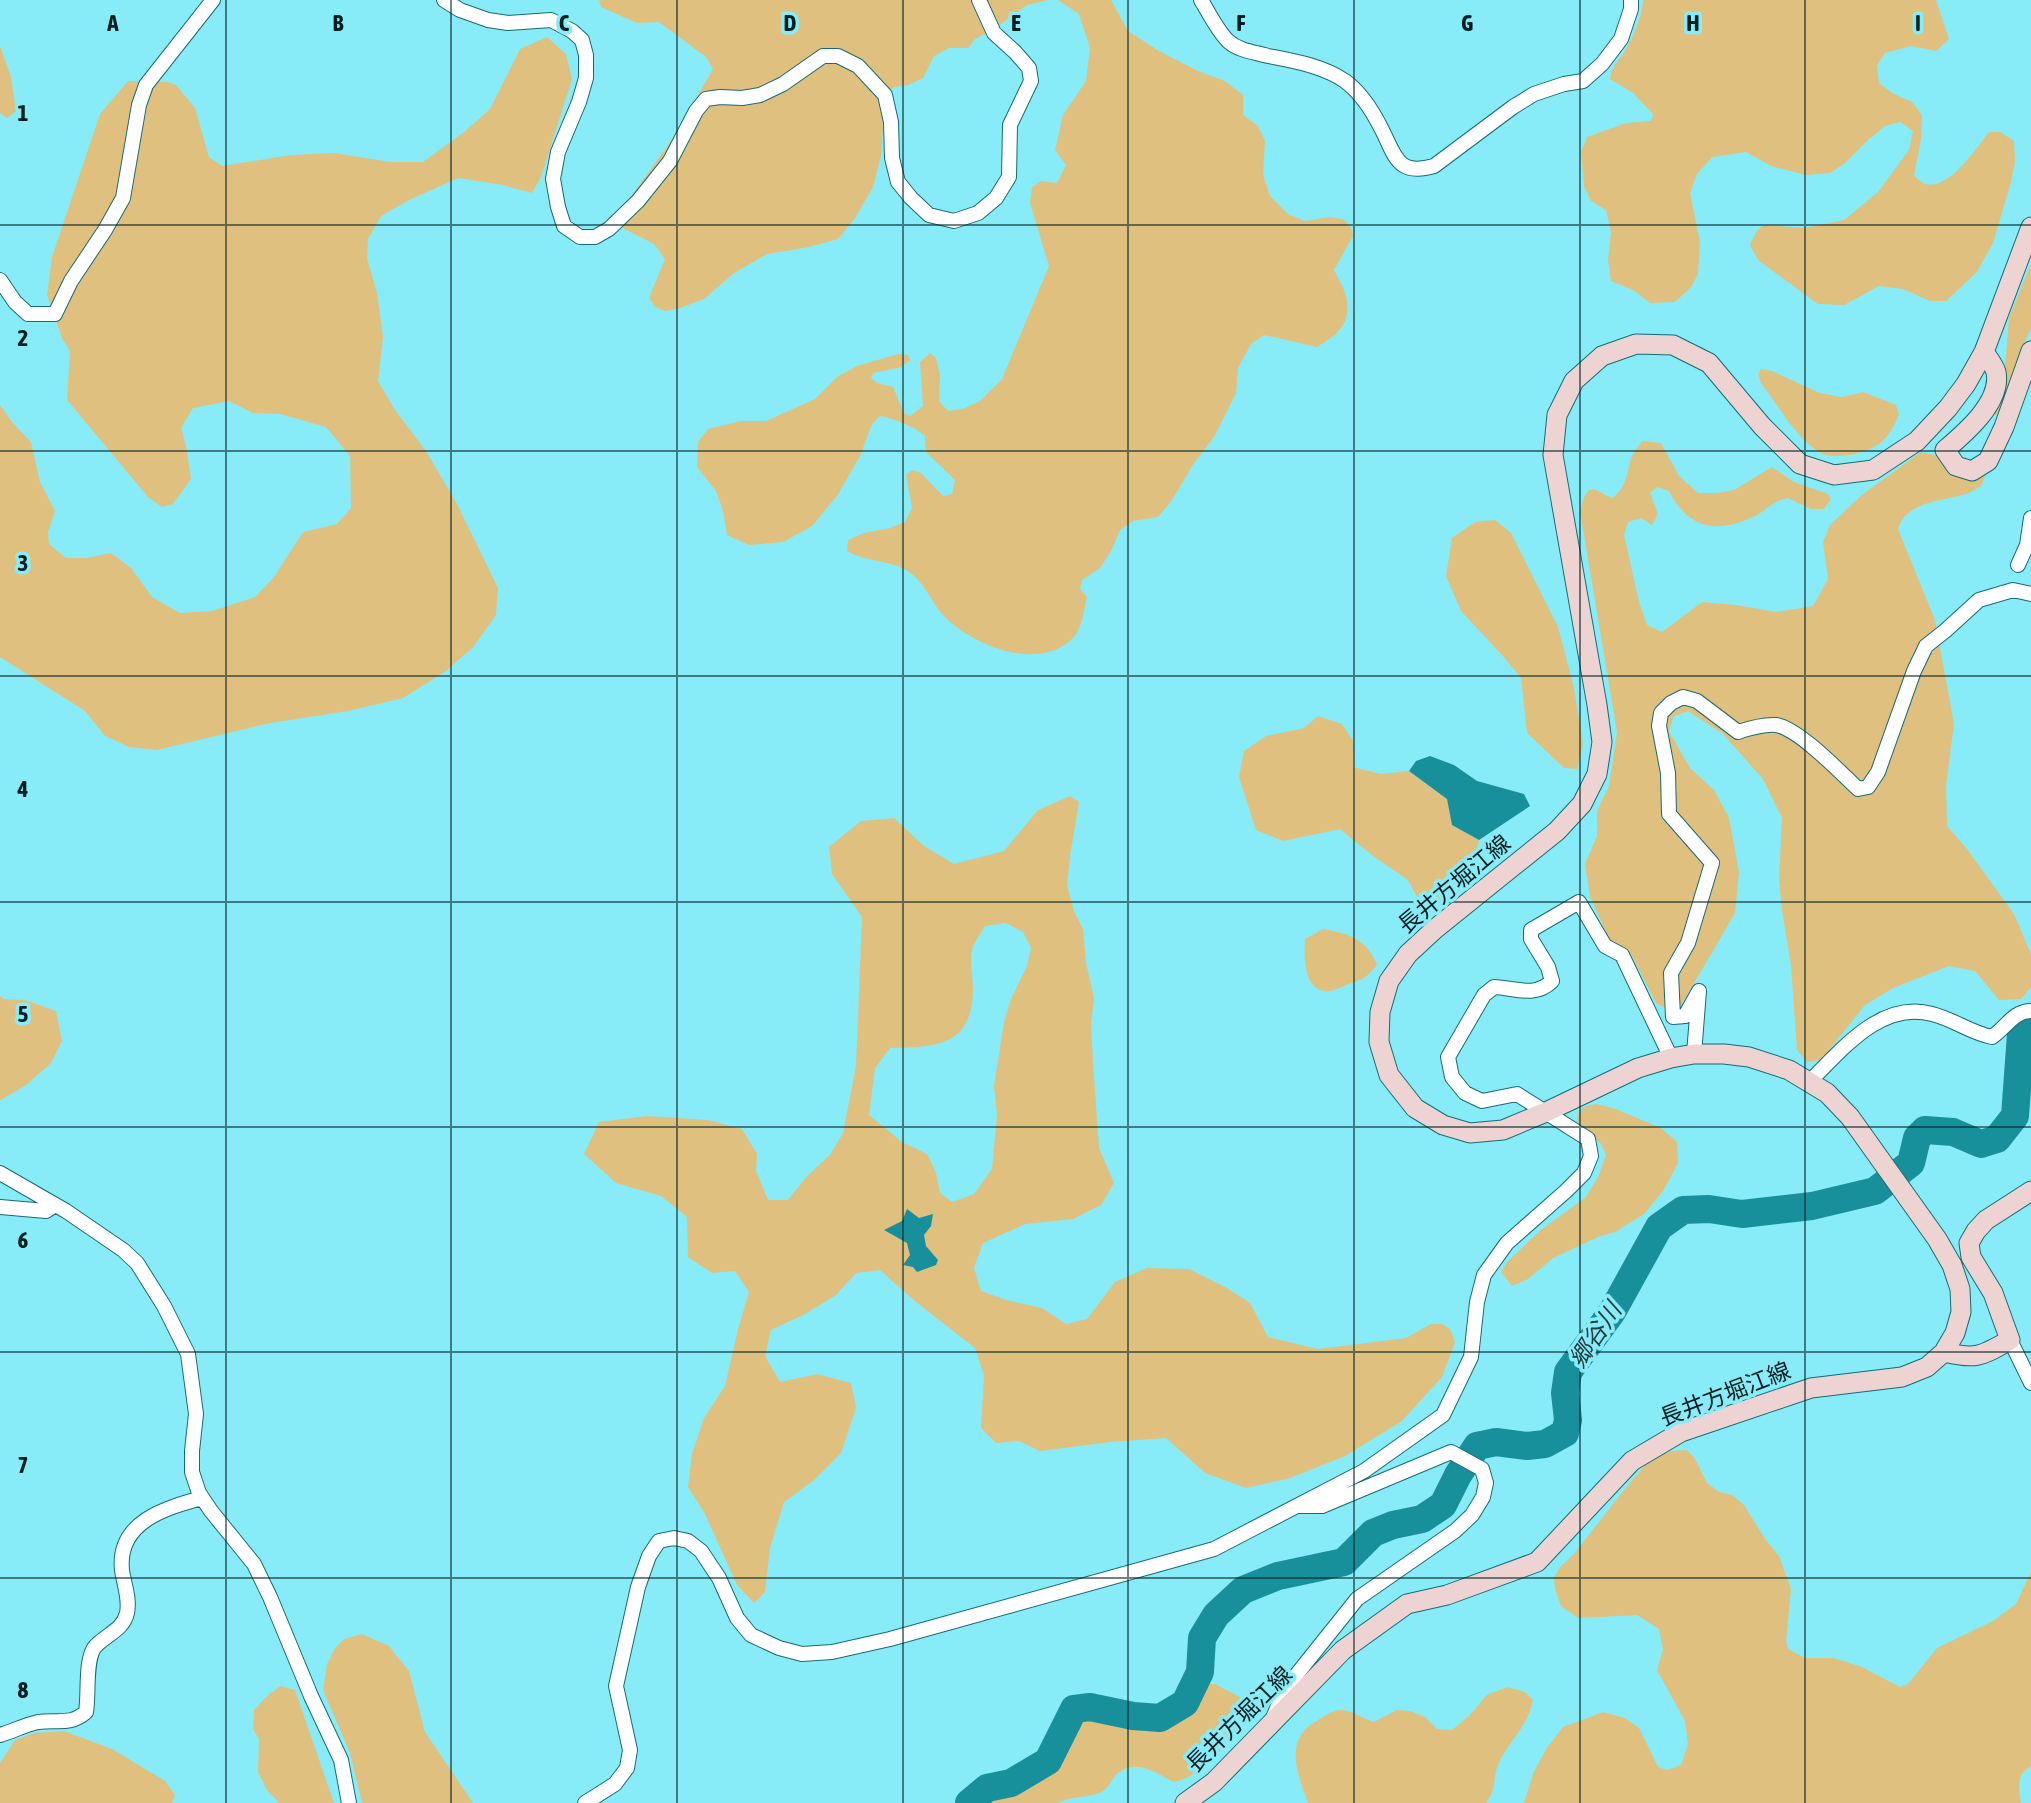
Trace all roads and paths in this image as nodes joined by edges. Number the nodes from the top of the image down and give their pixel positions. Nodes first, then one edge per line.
1 (213, 0) edge
2 (444, 0) edge
3 (979, 0) edge
4 (1201, 0) edge
5 (1631, 0) edge
6 (2031, 227) edge
7 (0, 280) edge
8 (2031, 351) edge
9 (1984, 352) junction
10 (1917, 441) junction
11 (1945, 450) junction
12 (2031, 518) edge
13 (2018, 565) dead end
14 (2031, 594) edge
15 (2031, 1011) edge
16 (1694, 1054) junction
17 (1671, 1058) junction
18 (1810, 1081) junction
19 (1546, 1112) junction
20 (0, 1173) edge
21 (2031, 1191) edge
22 (55, 1205) junction
23 (0, 1207) edge
24 (2010, 1340) junction
25 (1944, 1352) junction
26 (2031, 1383) edge
27 (202, 1498) junction
28 (1298, 1506) junction
29 (1271, 1723) junction
30 (0, 1735) edge
31 (349, 1803) edge
32 (585, 1803) edge
33 (1185, 1803) edge

1 - 7 street
2 - 3 street
4 - 5 street
6 - 9 main road, 長井方堀江線
8 - 11 main road
9 - 10 main road, 長井方堀江線
9 - 11 main road
10 - 11 main road
10 - 19 main road, 長井方堀江線
12 - 13 street
14 - 16 street
15 - 18 street
16 - 17 main road, 長井方堀江線
16 - 18 main road, 長井方堀江線
17 - 19 main road, 長井方堀江線
17 - 19 street
18 - 25 main road, 長井方堀江線
19 - 28 street
20 - 22 street
21 - 24 main road
22 - 23 street
22 - 27 street
24 - 25 main road
24 - 26 street
25 - 29 main road, 長井方堀江線
27 - 30 street
27 - 31 street
28 - 29 street
28 - 32 street
29 - 33 main road, 長井方堀江線

